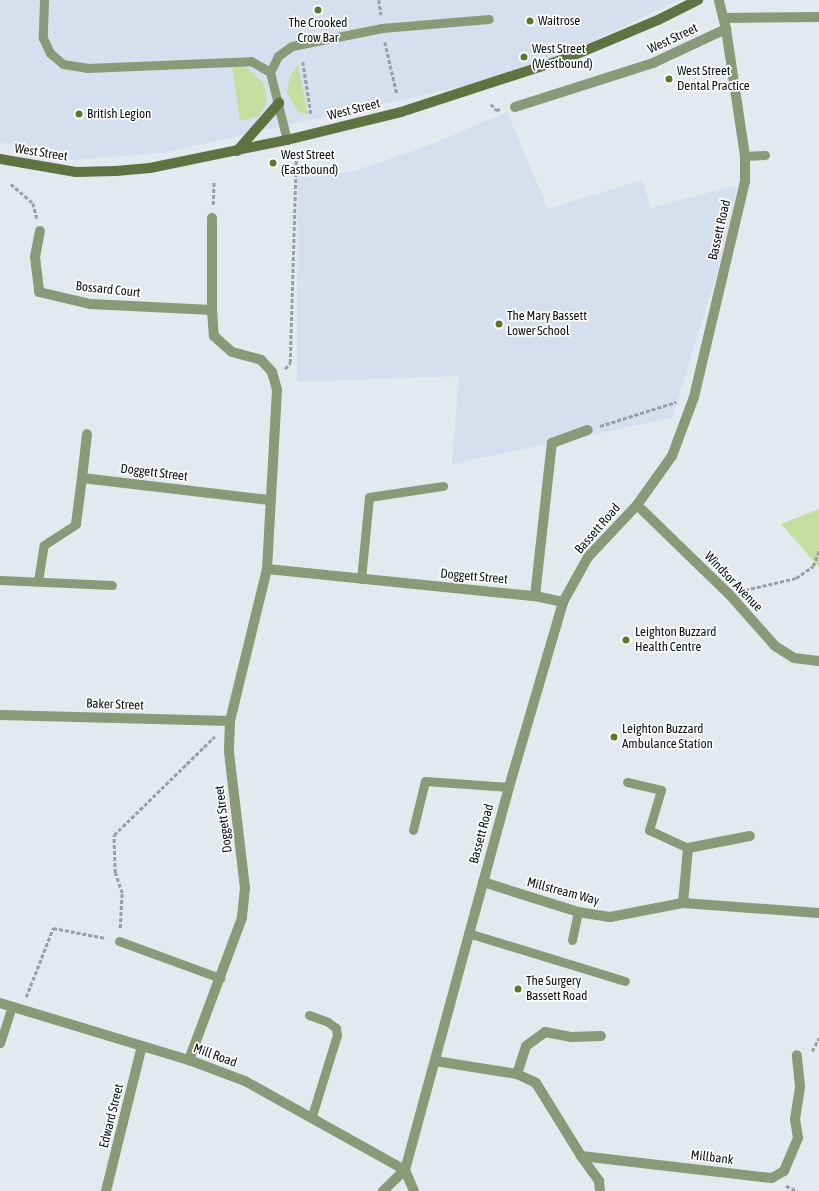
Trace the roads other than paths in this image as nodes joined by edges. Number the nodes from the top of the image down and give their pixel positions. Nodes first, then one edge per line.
1 (44, 0) edge
2 (698, 0) edge
3 (719, 0) edge
4 (819, 17) edge
5 (724, 18) junction
6 (489, 19) dead end
7 (726, 29) junction
8 (270, 72) junction
9 (279, 103) junction
10 (515, 107) dead end
11 (287, 140) junction
12 (237, 151) junction
13 (765, 155) dead end
14 (745, 156) junction
15 (0, 159) edge
16 (212, 218) road end
17 (40, 231) road end
18 (212, 310) junction
19 (588, 430) road end
20 (87, 434) dead end
21 (82, 478) junction
22 (443, 486) dead end
23 (270, 500) junction
24 (637, 505) junction
25 (76, 524) joint
26 (267, 569) junction
27 (361, 579) junction
28 (0, 580) edge
29 (38, 582) junction
30 (112, 585) dead end
31 (536, 596) junction
32 (563, 602) junction
33 (819, 661) edge
34 (0, 715) edge
35 (230, 722) junction
36 (627, 782) dead end
37 (509, 786) junction
38 (413, 830) dead end
39 (750, 836) dead end
40 (688, 848) junction
41 (483, 882) junction
42 (683, 903) junction
43 (578, 912) junction
44 (819, 913) edge
45 (468, 933) junction
46 (572, 940) dead end
47 (119, 941) road end
48 (220, 978) junction
49 (625, 981) dead end
50 (0, 1003) edge
51 (12, 1006) junction
52 (309, 1015) dead end
53 (601, 1036) dead end
54 (0, 1043) edge
55 (142, 1046) junction
56 (797, 1055) dead end
57 (189, 1060) junction
58 (435, 1062) junction
59 (517, 1074) junction
60 (312, 1116) junction
61 (581, 1156) junction
62 (406, 1170) junction
63 (106, 1191) edge
64 (383, 1191) edge
65 (414, 1191) edge
66 (600, 1191) edge

1 - 8 lane
2 - 11 street, West Street
3 - 5 street, Bassett Road
4 - 5 street
5 - 7 street, Bassett Road
6 - 8 lane
7 - 10 street, West Street
7 - 14 street, Bassett Road
8 - 9 lane
9 - 11 lane
9 - 12 street
11 - 12 street, West Street
12 - 15 street, West Street
13 - 14 lane
14 - 24 street, Bassett Road
16 - 18 street
17 - 18 street, Bossard Court
18 - 23 street, Doggett Street
19 - 31 street
20 - 21 street
21 - 23 street, Doggett Street
21 - 25 street
22 - 27 lane
23 - 26 street, Doggett Street
24 - 32 street, Bassett Road
24 - 33 street, Windsor Avenue
25 - 29 lane
26 - 27 street, Doggett Street
26 - 35 street, Doggett Street
27 - 31 street, Doggett Street
28 - 29 lane
29 - 30 lane
31 - 32 street, Doggett Street
32 - 37 street, Bassett Road
34 - 35 street, Baker Street
35 - 48 street, Doggett Street
36 - 40 lane
37 - 38 lane
37 - 41 street, Bassett Road
39 - 40 street
40 - 42 street
41 - 43 street, Millstream Way
41 - 45 street, Bassett Road
42 - 43 street, Millstream Way
42 - 44 street, Millstream Way
43 - 46 lane
45 - 49 lane
45 - 58 street, Bassett Road
47 - 48 lane
48 - 57 street, Doggett Street
50 - 51 street, Mill Road
51 - 54 lane
51 - 55 street, Mill Road
52 - 60 lane
53 - 59 street
55 - 57 street, Mill Road
55 - 63 street, Edward Street
56 - 61 street, Millbank
57 - 60 street, Mill Road
58 - 59 street
58 - 62 street, Bassett Road
59 - 61 street
60 - 62 street, Mill Road
61 - 66 street
62 - 64 street
62 - 65 street

